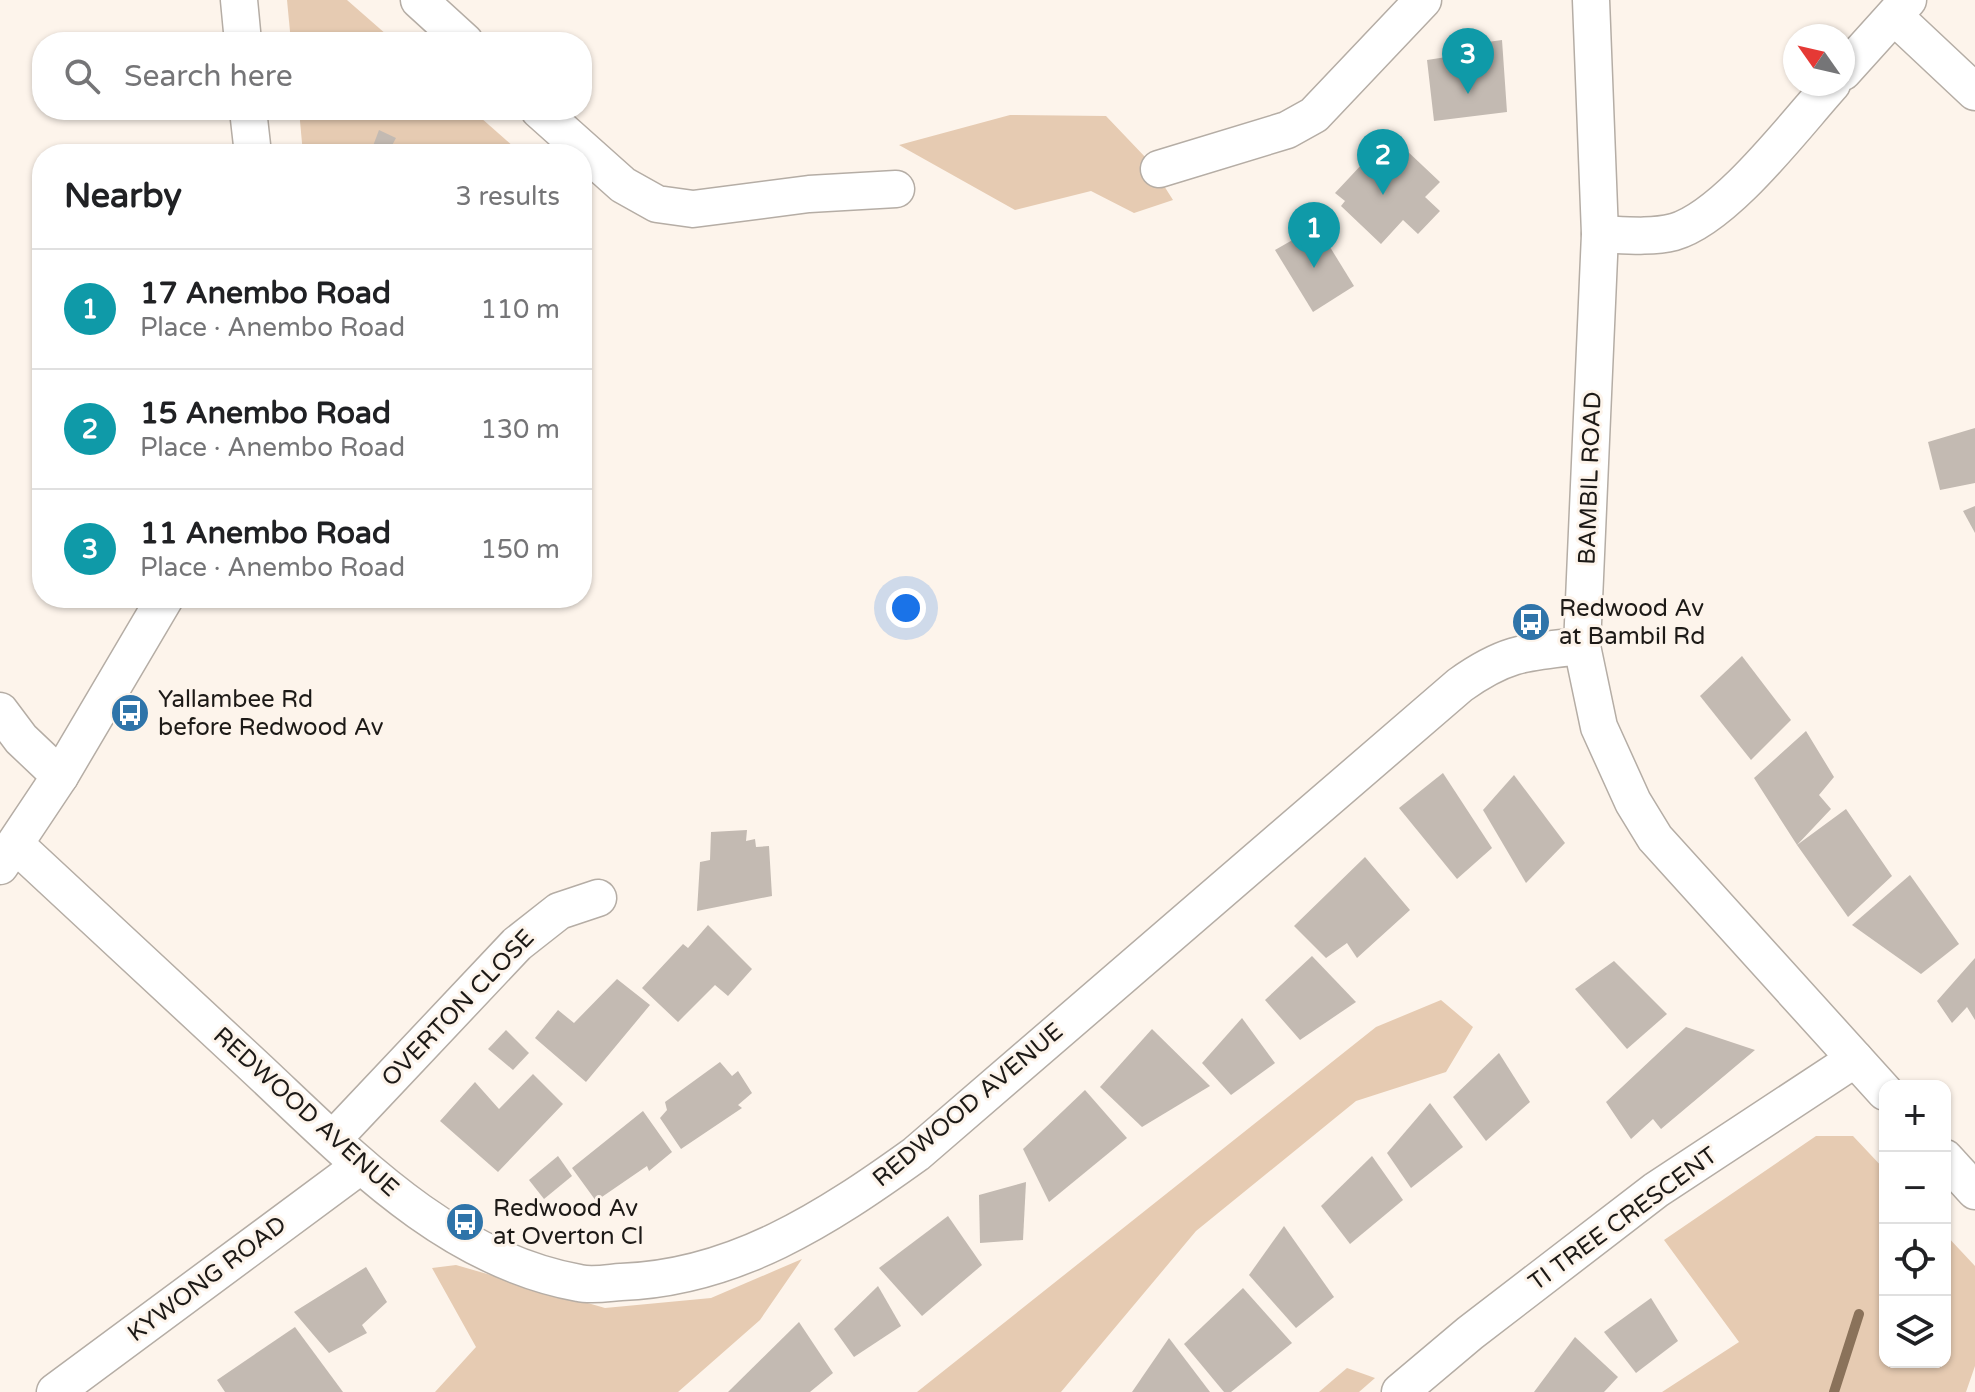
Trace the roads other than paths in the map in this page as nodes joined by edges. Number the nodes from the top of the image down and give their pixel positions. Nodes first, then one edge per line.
1 (239, 0) edge
2 (419, 0) edge
3 (1423, 0) edge
4 (1591, 0) edge
5 (1901, 8) edge
6 (242, 32) edge
7 (454, 32) edge
8 (1855, 59) edge
9 (1975, 92) edge
10 (1821, 96) edge
11 (249, 120) edge
12 (550, 120) edge
13 (252, 144) edge
14 (577, 144) edge
15 (592, 157) edge
16 (1159, 169) dead end
17 (896, 189) dead end
18 (1600, 234) junction
19 (159, 608) edge
20 (1582, 646) junction
21 (0, 711) edge
22 (60, 776) junction
23 (8, 856) edge
24 (598, 898) dead end
25 (1855, 1059) junction
26 (1879, 1085) edge
27 (333, 1139) junction
28 (1951, 1165) edge
29 (360, 1166) junction
30 (1975, 1191) edge
31 (55, 1392) edge
32 (1400, 1392) edge

1 - 6 street
2 - 7 street
3 - 16 street
4 - 18 street, BAMBIL ROAD
5 - 8 street
5 - 9 street
10 - 18 street
11 - 13 street
12 - 14 street
15 - 17 street
18 - 20 street, BAMBIL ROAD
19 - 22 street
20 - 25 street, BAMBIL ROAD
20 - 29 street, REDWOOD AVENUE
21 - 22 street
22 - 23 street
23 - 27 street, REDWOOD AVENUE
24 - 27 street, OVERTON CLOSE
25 - 26 street, BAMBIL ROAD
25 - 32 street, TI TREE CRESCENT
27 - 29 street, REDWOOD AVENUE
28 - 30 street
29 - 31 street, KYWONG ROAD

